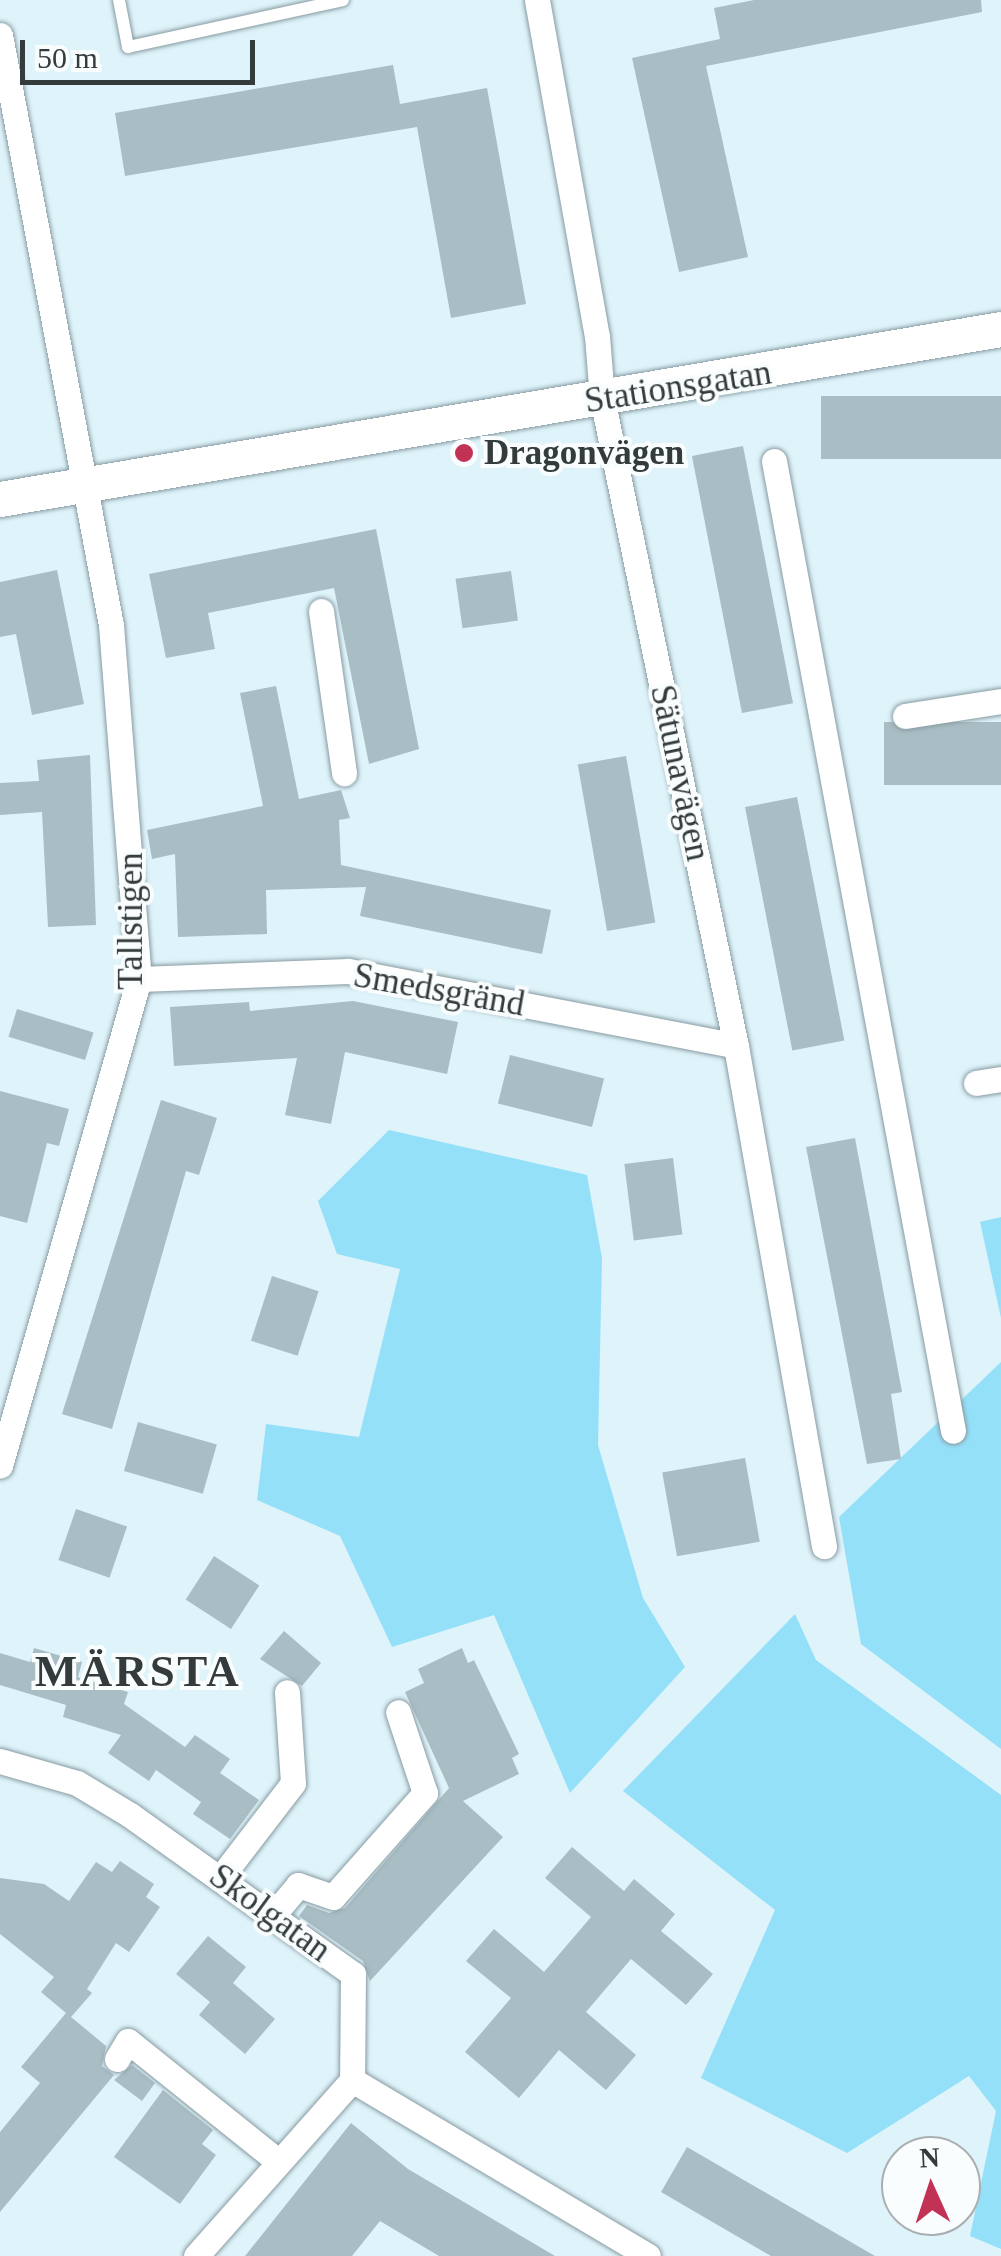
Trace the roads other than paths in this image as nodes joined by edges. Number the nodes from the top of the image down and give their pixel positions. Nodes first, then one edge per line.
1 (119, 0) edge
2 (343, 0) edge
3 (537, 0) edge
4 (0, 35) edge
5 (11, 149) edge
6 (1001, 329) edge
7 (602, 398) junction
8 (774, 461) dead end
9 (82, 481) junction
10 (0, 500) edge
11 (321, 612) dead end
12 (1001, 701) edge
13 (905, 716) dead end
14 (344, 772) dead end
15 (139, 979) junction
16 (736, 1046) junction
17 (953, 1432) dead end
18 (0, 1466) edge
19 (824, 1546) dead end
20 (287, 1692) dead end
21 (398, 1712) dead end
22 (0, 1761) edge
23 (222, 1877) junction
24 (274, 1914) junction
25 (118, 2059) dead end
26 (352, 2080) junction
27 (278, 2162) junction
28 (196, 2256) edge
29 (648, 2256) edge

1 - 2 lane
3 - 7 street, Sätunavägen
4 - 5 street
5 - 9 street
6 - 7 street, Stationsgatan
7 - 9 street, Stationsgatan
7 - 16 street, Sätunavägen
8 - 17 street
9 - 10 street, Stationsgatan
9 - 15 street, Tallstigen
11 - 14 street
12 - 13 street
15 - 16 street, Smedsgränd
15 - 18 street, Tallstigen
16 - 19 street, Sätunavägen
20 - 23 street
21 - 24 street
22 - 23 street, Skolgatan
23 - 24 street, Skolgatan
24 - 26 street, Skolgatan
25 - 27 street
26 - 27 street
26 - 29 street
27 - 28 street

